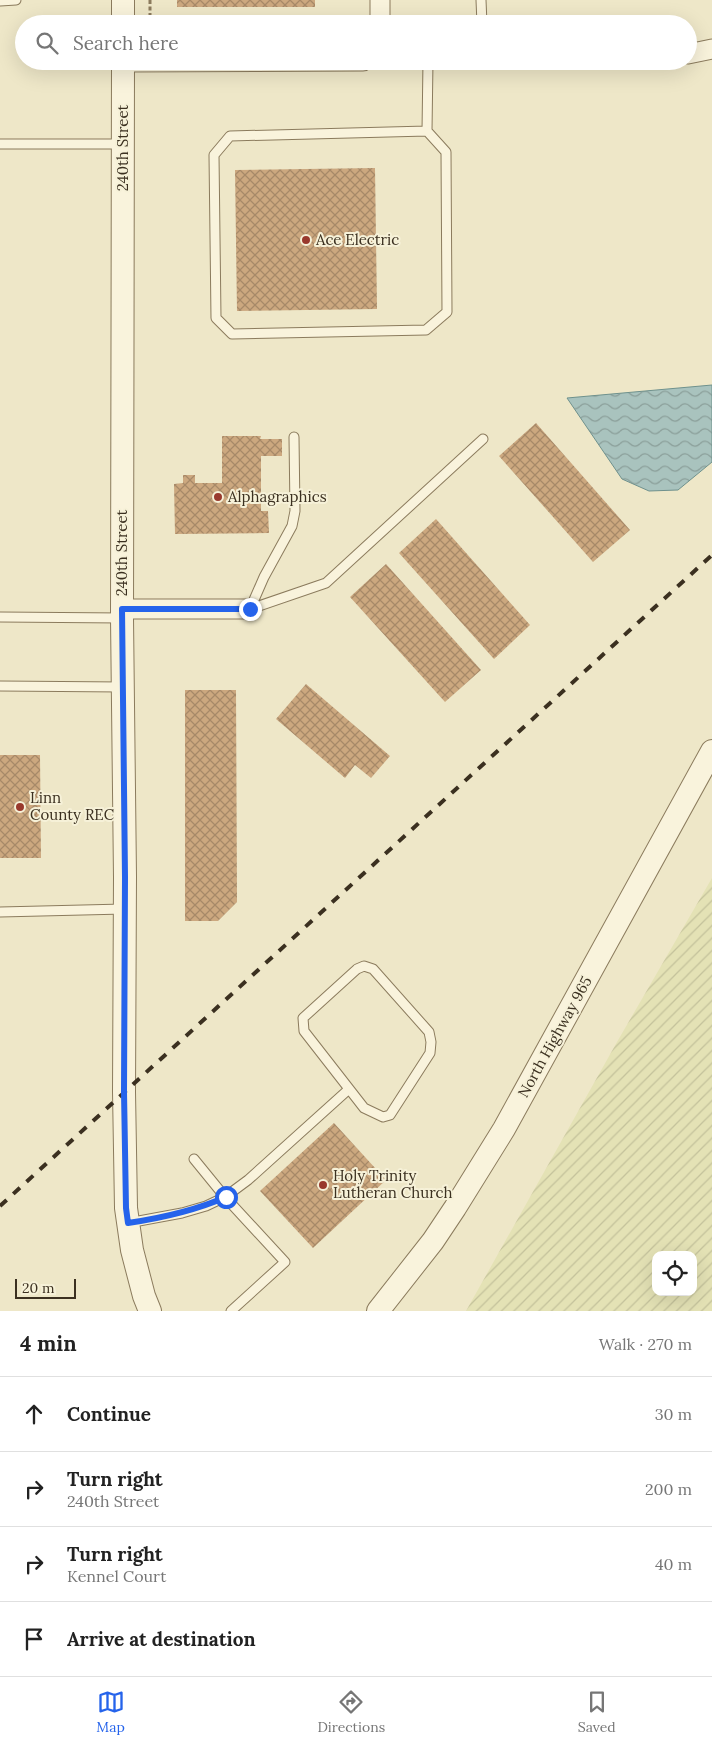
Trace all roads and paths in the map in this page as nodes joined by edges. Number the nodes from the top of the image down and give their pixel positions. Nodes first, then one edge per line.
1 (16, 0) edge
2 (123, 0) edge
3 (150, 0) edge
4 (380, 0) edge
5 (481, 0) edge
6 (0, 1) edge
7 (123, 15) edge
8 (150, 15) edge
9 (380, 15) edge
10 (482, 15) edge
11 (712, 49) edge
12 (697, 52) edge
13 (123, 70) edge
14 (428, 70) edge
15 (427, 131) junction
16 (0, 144) edge
17 (123, 144) junction
18 (294, 437) dead end
19 (483, 438) dead end
20 (250, 609) junction
21 (122, 614) junction
22 (0, 617) edge
23 (0, 686) edge
24 (123, 687) junction
25 (712, 751) edge
26 (125, 909) junction
27 (0, 912) edge
28 (350, 1089) junction
29 (194, 1159) dead end
30 (226, 1197) junction
31 (128, 1223) junction
32 (150, 1311) edge
33 (231, 1311) edge
34 (378, 1311) edge

1 - 6 lane
2 - 7 street
3 - 8 path
4 - 9 street
5 - 10 lane
11 - 12 street
13 - 17 street, 240th Street
14 - 15 lane
15 - 15 lane
16 - 17 lane
17 - 21 street, 240th Street
18 - 20 lane
19 - 20 lane
20 - 21 street
21 - 22 lane
21 - 24 street, 240th Street
23 - 24 lane
24 - 26 street, 240th Street
25 - 34 street, North Highway 965
26 - 27 lane
26 - 31 street, 240th Street
28 - 28 lane
28 - 30 lane
29 - 30 lane
30 - 31 lane
30 - 33 lane
31 - 32 street, 240th Street

